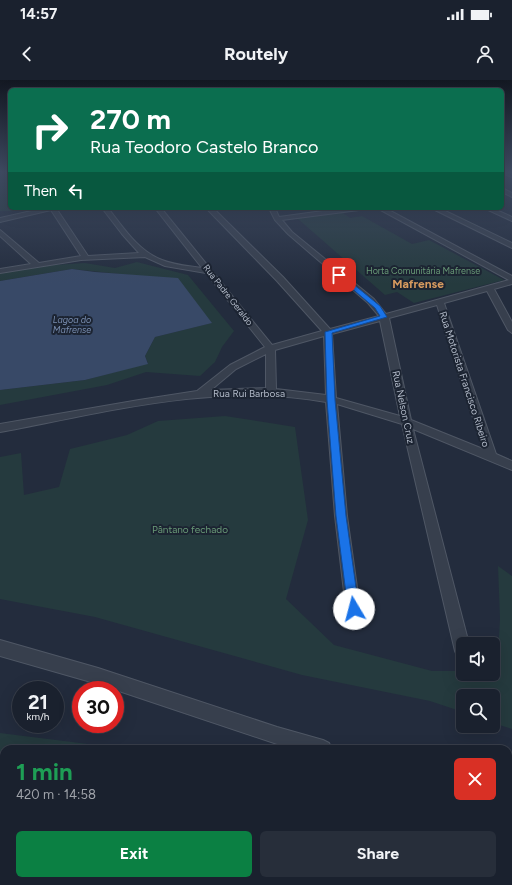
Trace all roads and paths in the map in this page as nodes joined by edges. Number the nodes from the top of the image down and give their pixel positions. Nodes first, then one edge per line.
1 (44, 210) edge
2 (54, 210) edge
3 (107, 210) edge
4 (160, 210) edge
5 (211, 210) edge
6 (273, 210) edge
7 (330, 210) edge
8 (384, 210) edge
9 (438, 210) edge
10 (492, 210) edge
11 (315, 211) edge
12 (277, 219) junction
13 (512, 219) edge
14 (0, 220) edge
15 (0, 232) edge
16 (512, 246) edge
17 (146, 255) junction
18 (86, 258) junction
19 (37, 265) junction
20 (0, 271) edge
21 (209, 271) junction
22 (512, 279) edge
23 (512, 282) edge
24 (490, 289) junction
25 (440, 302) junction
26 (384, 317) junction
27 (512, 330) edge
28 (328, 332) junction
29 (270, 348) junction
30 (271, 391) junction
31 (201, 393) junction
32 (331, 400) junction
33 (407, 421) junction
34 (0, 428) edge
35 (491, 457) junction
36 (512, 466) edge
37 (354, 609) dead end
38 (460, 637) edge
39 (0, 648) edge
40 (309, 745) edge

1 - 14 street
2 - 18 street
3 - 17 street
4 - 21 street, Rua Padre Geraldo
5 - 28 street
6 - 12 street, Rua Nelson Cruz
7 - 11 street
8 - 22 street
9 - 16 street
10 - 13 street
11 - 12 street
12 - 26 street, Rua Nelson Cruz
15 - 19 street
17 - 18 street
17 - 21 street
18 - 19 street
19 - 20 street
21 - 29 street, Rua Padre Geraldo
23 - 24 street
24 - 25 street
24 - 27 street
25 - 26 street
25 - 35 street, Rua Motorista Francisco Ribeiro
26 - 28 street
26 - 33 street, Rua Nelson Cruz
28 - 29 street
28 - 32 street
29 - 30 street
29 - 31 street
30 - 31 street, Rua Rui Barbosa
30 - 32 street, Rua Rui Barbosa
31 - 34 street, Rua Rui Barbosa
32 - 33 street, Rua Rui Barbosa
32 - 37 street
33 - 35 street, Rua Rui Barbosa
33 - 38 street, Rua Nelson Cruz
35 - 36 street, Rua Rui Barbosa
39 - 40 street

